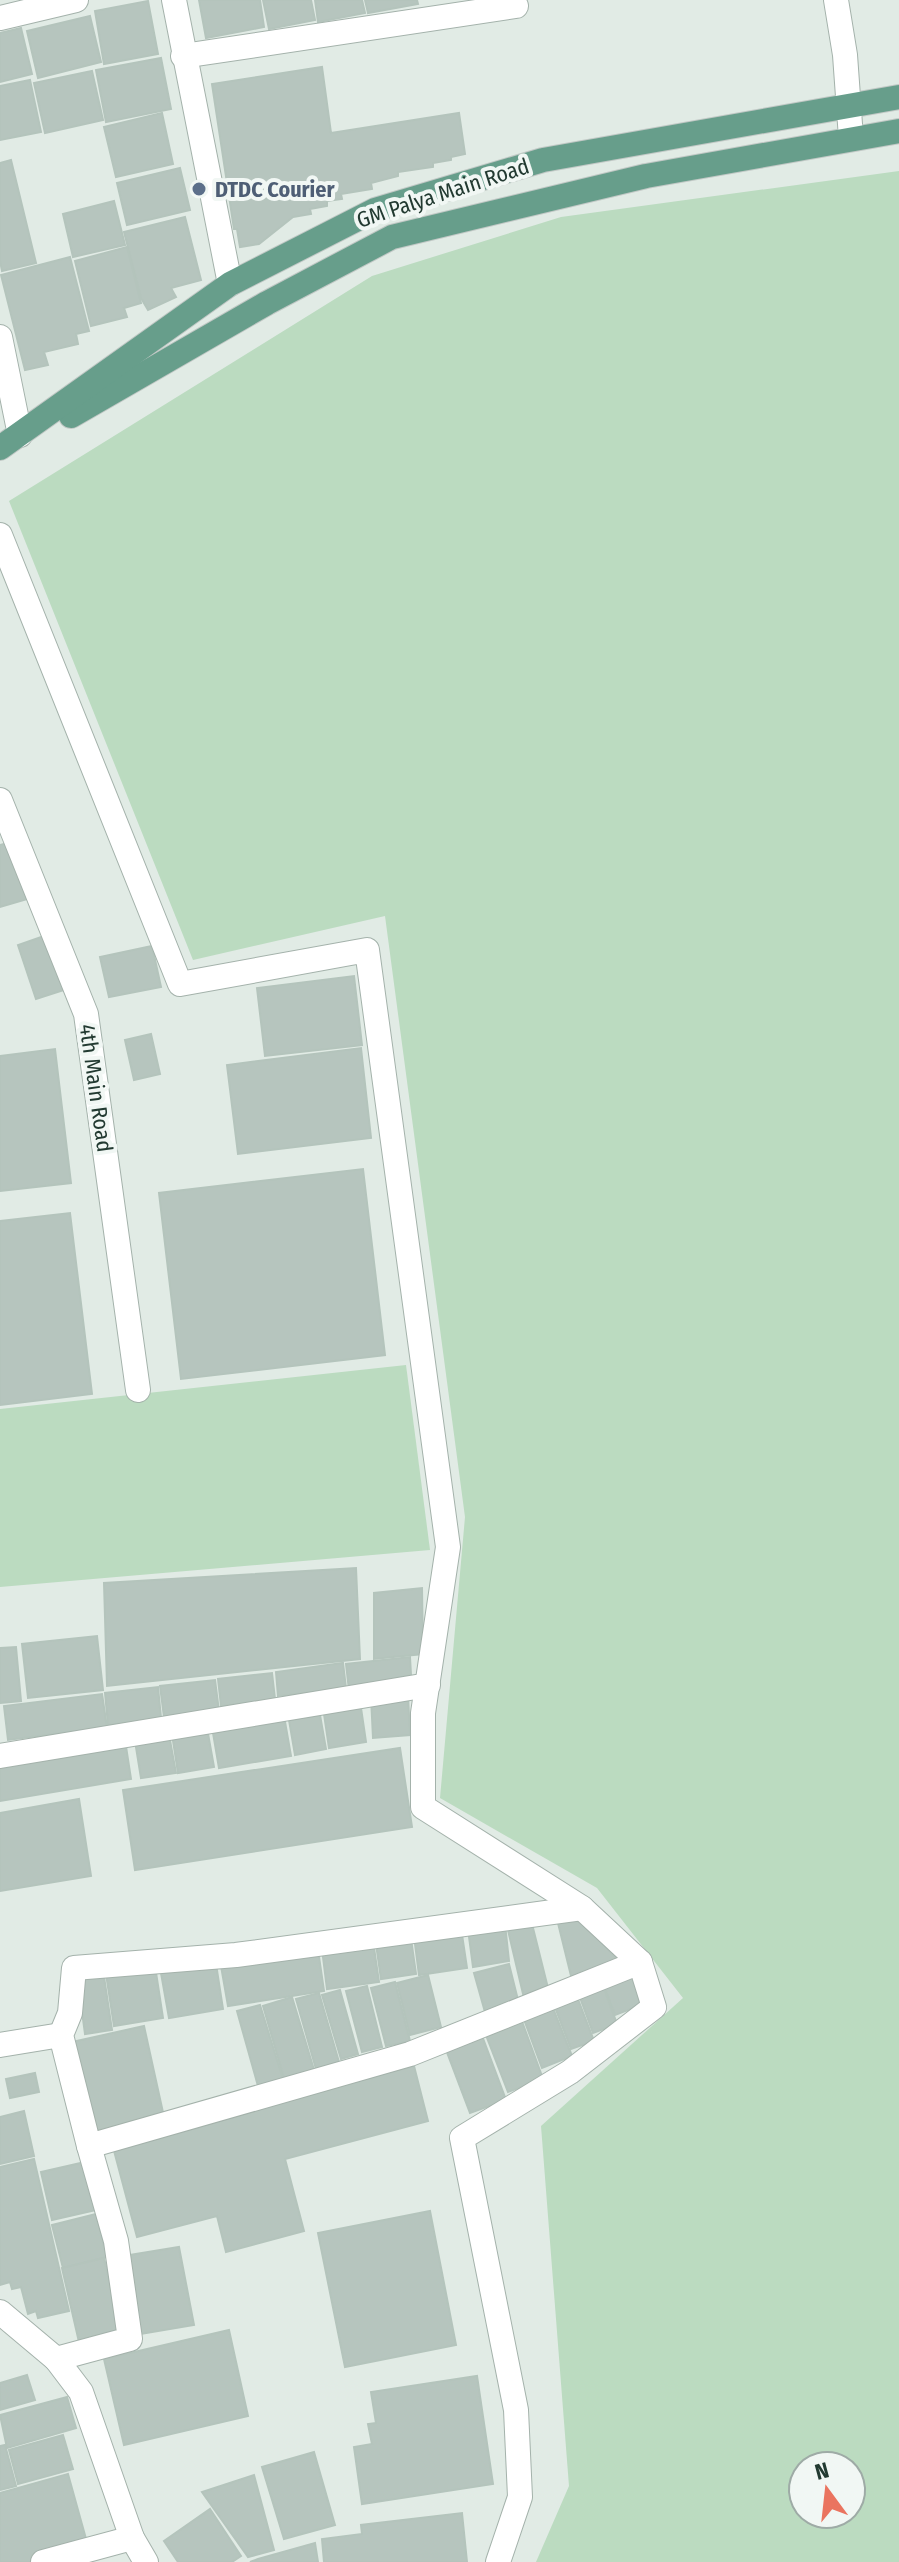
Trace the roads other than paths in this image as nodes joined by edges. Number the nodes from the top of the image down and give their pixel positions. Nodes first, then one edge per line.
1 (76, 0) edge
2 (174, 0) edge
3 (836, 0) edge
4 (516, 6) dead end
5 (0, 18) edge
6 (183, 56) junction
7 (899, 97) edge
8 (849, 105) junction
9 (899, 131) edge
10 (851, 138) junction
11 (230, 284) junction
12 (0, 337) edge
13 (7, 445) edge
14 (0, 535) edge
15 (0, 800) edge
16 (138, 1390) dead end
17 (428, 1685) junction
18 (0, 1756) edge
19 (582, 1908) junction
20 (640, 1962) junction
21 (61, 2035) junction
22 (0, 2045) edge
23 (89, 2146) junction
24 (0, 2312) edge
25 (56, 2359) junction
26 (132, 2538) junction
27 (43, 2562) edge
28 (146, 2562) edge
29 (498, 2562) edge

1 - 5 street
2 - 6 street
3 - 8 street
4 - 6 street
6 - 11 street
7 - 8 main road, GM Palya Main Road
8 - 10 street
8 - 11 main road, GM Palya Main Road
9 - 10 main road
10 - 13 main road
11 - 13 main road, GM Palya Main Road
12 - 13 street
14 - 17 street
15 - 16 street, 4th Main Road
17 - 18 street
17 - 19 street
19 - 20 street
19 - 21 street
20 - 23 street
20 - 29 street
21 - 22 street
21 - 23 street
23 - 25 street
24 - 25 street
25 - 26 street
26 - 27 street
26 - 28 street

